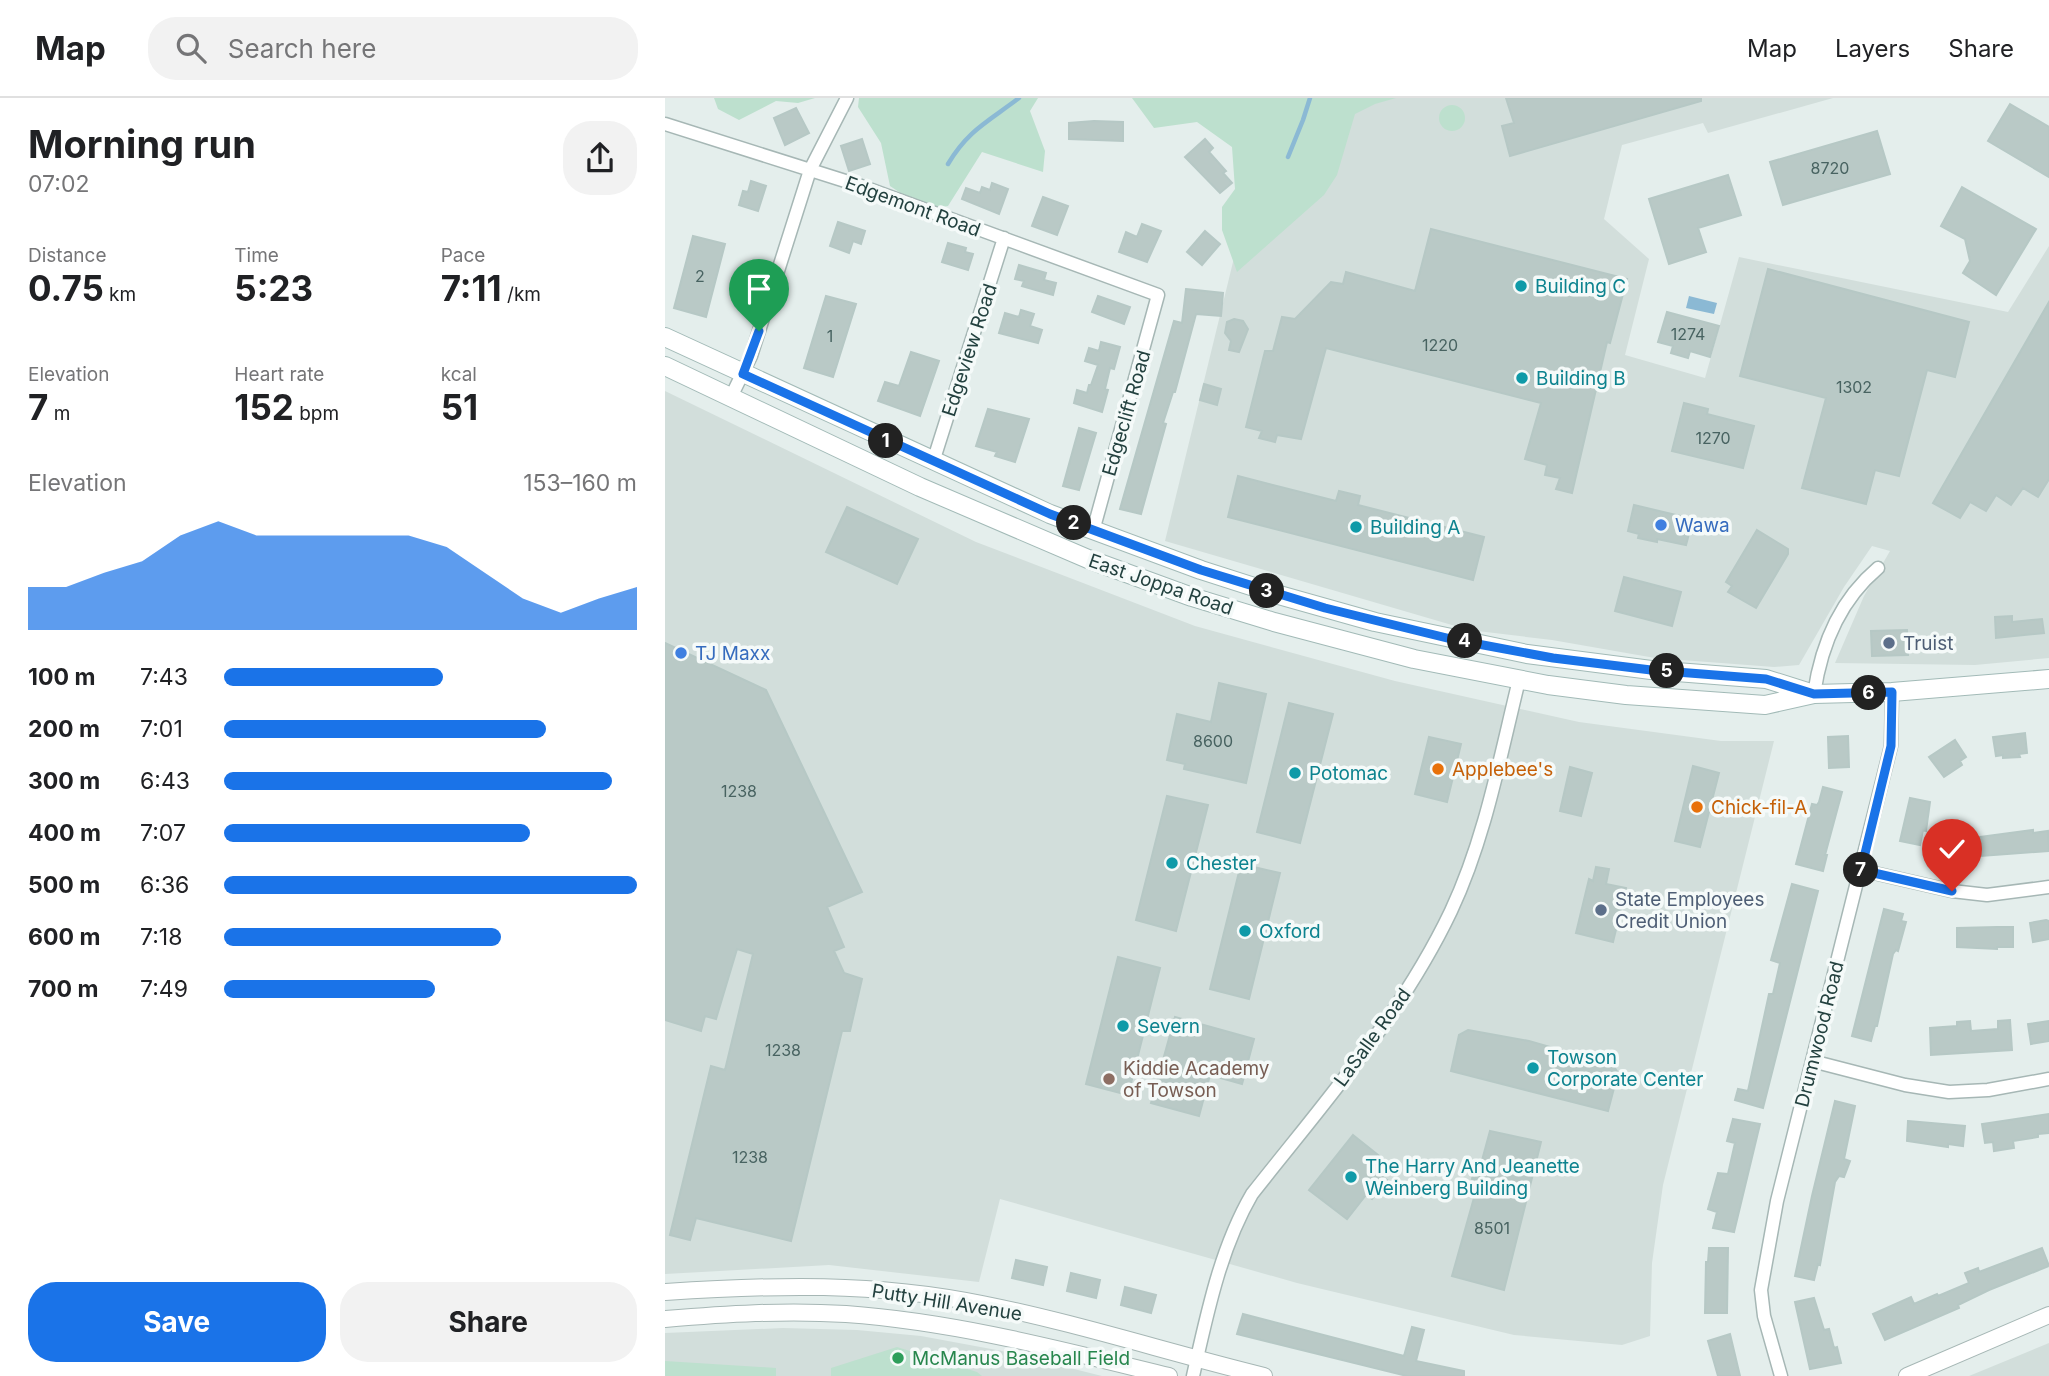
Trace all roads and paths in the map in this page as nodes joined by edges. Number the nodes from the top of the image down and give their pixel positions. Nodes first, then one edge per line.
1 (847, 98) edge
2 (665, 124) edge
3 (810, 170) junction
4 (1004, 238) junction
5 (1159, 295) joint
6 (665, 337) edge
7 (665, 366) edge
8 (743, 374) junction
9 (731, 397) junction
10 (933, 462) junction
11 (1093, 531) junction
12 (1878, 568) dead end
13 (1201, 570) junction
14 (1192, 597) junction
15 (1527, 654) junction
16 (2049, 679) edge
17 (1519, 680) junction
18 (1892, 692) junction
19 (1814, 694) junction
20 (1861, 870) junction
21 (2049, 887) edge
22 (1812, 1062) junction
23 (2049, 1079) edge
24 (665, 1292) edge
25 (2049, 1315) edge
26 (665, 1319) edge
27 (1195, 1368) edge
28 (1169, 1376) edge
29 (1264, 1376) edge
30 (1781, 1376) edge
31 (1907, 1376) edge

1 - 3 street
2 - 3 street, Edgemont Road
3 - 4 street, Edgemont Road
3 - 8 street
4 - 5 street, Edgemont Road
4 - 10 street, Edgeview Road
5 - 11 street, Edgeclift Road
6 - 8 main road, East Joppa Road
7 - 9 main road, East Joppa Road
8 - 9 street
8 - 10 main road, East Joppa Road
9 - 14 main road, East Joppa Road
10 - 11 main road, East Joppa Road
11 - 13 main road, East Joppa Road
12 - 19 street
13 - 14 main road
13 - 15 main road, East Joppa Road
14 - 17 main road, East Joppa Road
15 - 17 main road
15 - 19 main road, East Joppa Road
16 - 18 main road, East Joppa Road
17 - 19 main road, East Joppa Road
17 - 27 street, LaSalle Road
18 - 19 main road, East Joppa Road
18 - 20 street, Drumwood Road
20 - 21 street
20 - 22 street, Drumwood Road
22 - 23 street
22 - 30 street, Drumwood Road
24 - 27 street, Putty Hill Avenue
25 - 31 street
26 - 28 street, Putty Hill Avenue
27 - 29 street, Putty Hill Avenue

